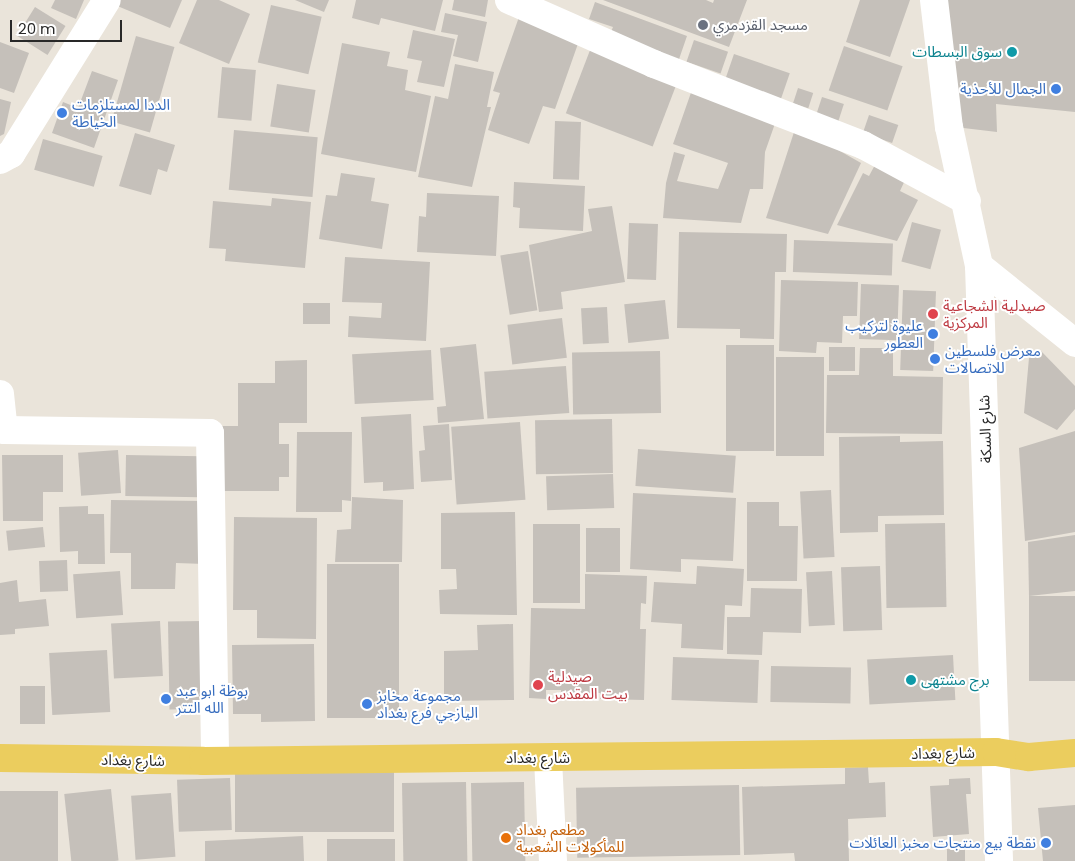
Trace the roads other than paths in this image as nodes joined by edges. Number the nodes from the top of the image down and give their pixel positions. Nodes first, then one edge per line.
1 (107, 0) edge
2 (509, 0) edge
3 (934, 0) edge
4 (0, 160) edge
5 (967, 201) junction
6 (978, 266) junction
7 (1075, 343) edge
8 (0, 394) edge
9 (996, 752) junction
10 (1075, 753) edge
11 (0, 758) edge
12 (548, 758) junction
13 (215, 760) junction
14 (553, 861) edge
15 (999, 861) edge

1 - 4 street
2 - 5 street
3 - 5 street, شارع السكة
5 - 6 street, شارع السكة
6 - 7 street
6 - 9 street, شارع السكة
8 - 13 street
9 - 10 main road, شارع بغداد
9 - 12 main road, شارع بغداد
9 - 15 street, شارع السكة
11 - 13 main road, شارع بغداد
12 - 13 main road, شارع بغداد
12 - 14 street

